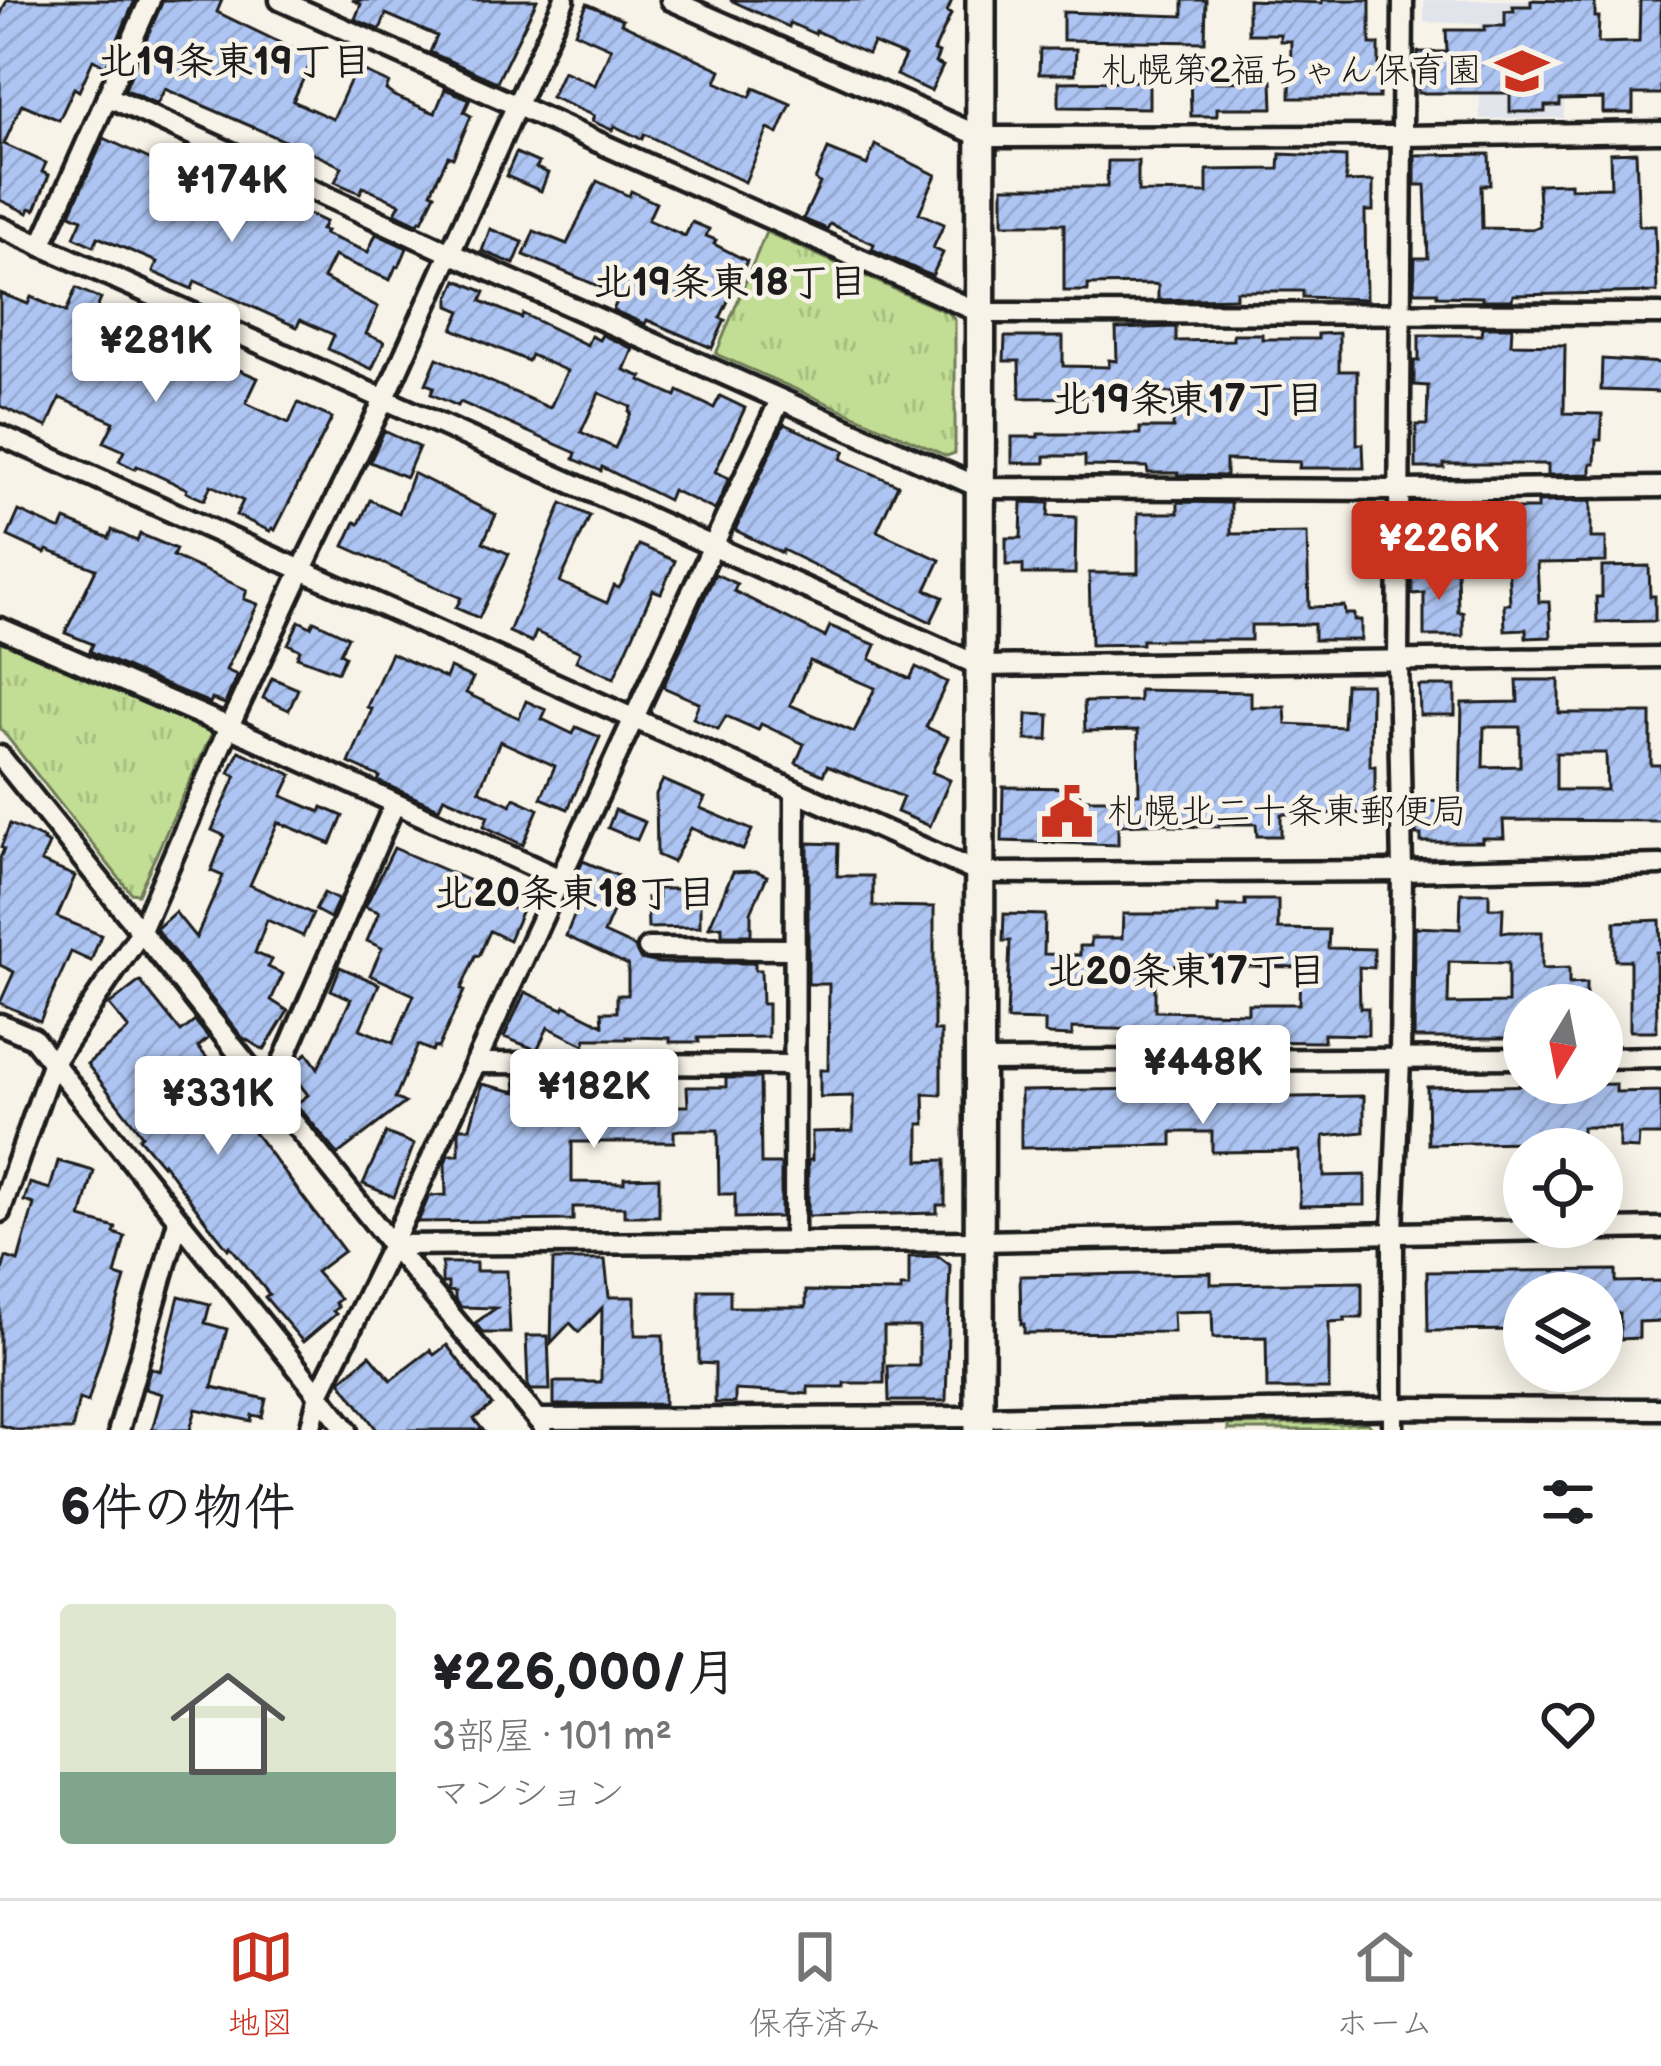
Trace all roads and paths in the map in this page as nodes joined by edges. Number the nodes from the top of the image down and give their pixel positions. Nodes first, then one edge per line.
1 (149, 0) edge
2 (280, 0) edge
3 (565, 0) edge
4 (671, 0) edge
5 (981, 0) edge
6 (1403, 0) edge
7 (107, 96) junction
8 (515, 105) junction
9 (1661, 131) edge
10 (982, 136) junction
11 (1401, 136) junction
12 (0, 227) edge
13 (41, 246) junction
14 (450, 253) junction
15 (981, 313) junction
16 (1400, 314) junction
17 (1661, 314) edge
18 (384, 400) junction
19 (780, 400) junction
20 (0, 435) edge
21 (1661, 487) edge
22 (981, 488) junction
23 (1399, 490) junction
24 (711, 547) junction
25 (302, 569) junction
26 (0, 628) edge
27 (1661, 657) edge
28 (1398, 662) junction
29 (980, 666) junction
30 (634, 719) junction
31 (230, 727) junction
32 (4, 761) edge
33 (0, 786) edge
34 (794, 791) junction
35 (394, 805) junction
36 (1661, 865) edge
37 (1402, 871) junction
38 (979, 873) junction
39 (560, 879) junction
40 (140, 932) junction
41 (648, 948) dead end
42 (794, 949) junction
43 (0, 1024) edge
44 (1661, 1057) edge
45 (1503, 1058) edge
46 (1623, 1058) edge
47 (1400, 1059) junction
48 (979, 1061) junction
49 (476, 1063) junction
50 (52, 1064) junction
51 (794, 1065) junction
52 (270, 1091) junction
53 (0, 1212) edge
54 (178, 1221) junction
55 (1661, 1228) edge
56 (1393, 1231) junction
57 (979, 1241) junction
58 (794, 1243) junction
59 (392, 1245) junction
60 (319, 1394) junction
61 (1393, 1409) junction
62 (1661, 1409) edge
63 (979, 1424) edge
64 (541, 1425) edge
65 (119, 1430) edge
66 (310, 1430) edge
67 (347, 1430) edge
68 (1393, 1430) edge

1 - 7 street
2 - 8 street
3 - 8 street
4 - 10 street
5 - 10 street
6 - 11 street
7 - 13 street
7 - 14 street
8 - 14 street
8 - 15 street
9 - 11 street
10 - 11 street
10 - 15 street
11 - 16 street
12 - 13 street
13 - 18 street
14 - 18 street
14 - 19 street
15 - 16 street
15 - 22 street
16 - 17 street
16 - 23 street
18 - 24 street
18 - 25 street
19 - 22 street
19 - 24 street
20 - 25 street
21 - 23 street
22 - 23 street
22 - 29 street
23 - 28 street
24 - 29 street
24 - 30 street
25 - 30 street
25 - 31 street
26 - 31 street
27 - 28 street
28 - 29 street
28 - 37 street
29 - 38 street
30 - 34 street
30 - 39 street
31 - 35 street
31 - 40 street
32 - 33 street
32 - 40 street
34 - 38 street
34 - 42 street
35 - 39 street
35 - 52 street
36 - 37 street
37 - 38 street
37 - 47 street
38 - 48 street
39 - 49 street
40 - 50 street
40 - 52 street
41 - 42 street
42 - 51 street
43 - 50 street
44 - 46 street
45 - 47 street
47 - 48 street
47 - 56 street
48 - 57 street
49 - 51 street
49 - 59 street
50 - 53 street
50 - 54 street
51 - 58 street
52 - 59 street
54 - 60 street
54 - 65 street
55 - 56 street
56 - 57 street
56 - 61 street
57 - 58 street
57 - 63 street
58 - 59 street
59 - 60 street
59 - 64 street
60 - 66 street
60 - 67 street
61 - 62 street
61 - 63 street
61 - 68 street
63 - 64 street

